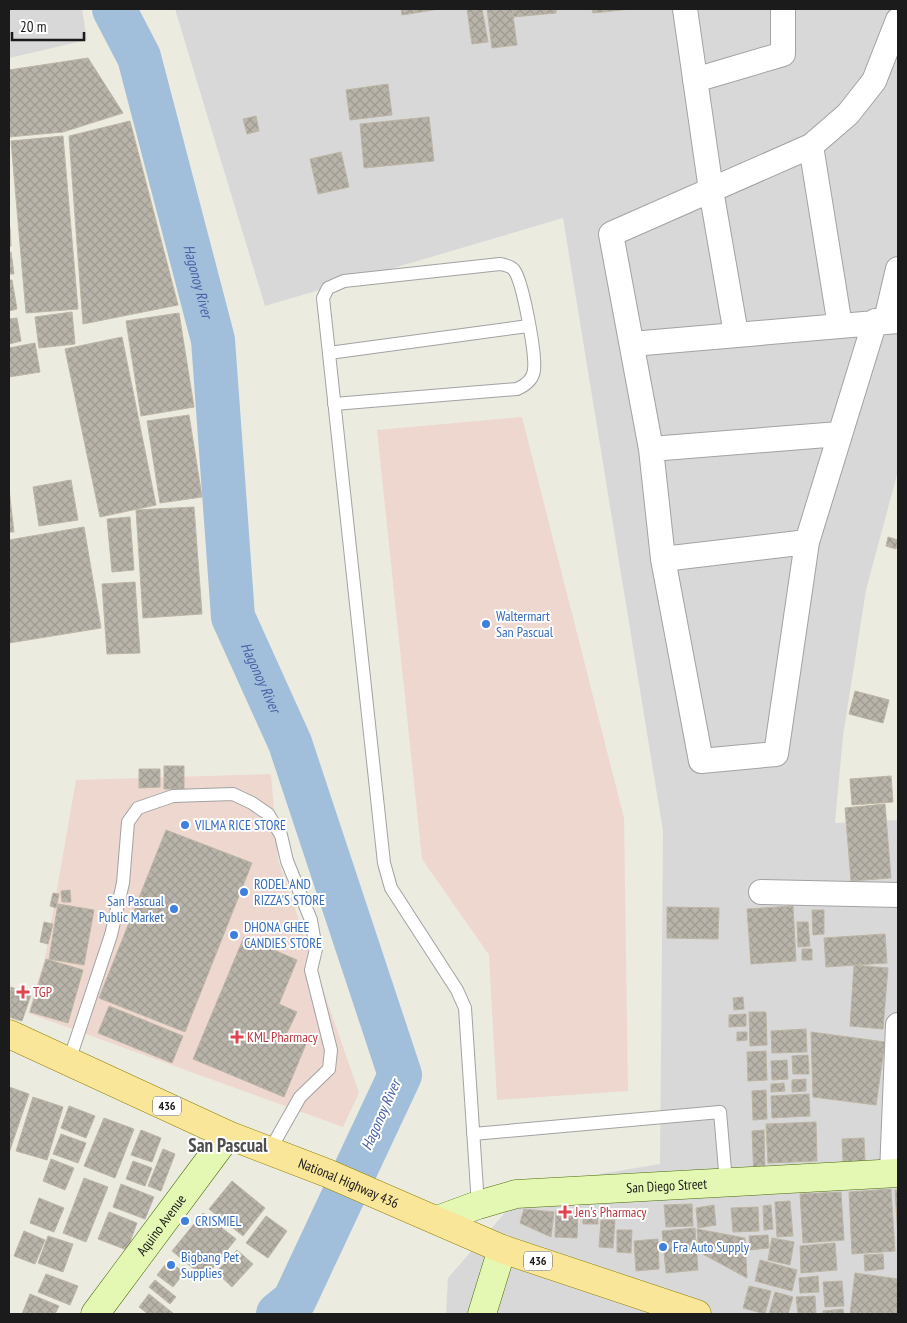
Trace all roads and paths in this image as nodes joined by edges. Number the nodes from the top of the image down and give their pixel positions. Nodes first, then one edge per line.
1 (685, 9) edge
2 (783, 9) edge
3 (898, 20) edge
4 (695, 80) junction
5 (811, 146) junction
6 (711, 190) junction
7 (898, 269) edge
8 (887, 321) edge
9 (528, 326) junction
10 (840, 326) junction
11 (736, 334) junction
12 (632, 344) junction
13 (329, 353) junction
14 (334, 404) junction
15 (839, 434) junction
16 (650, 449) junction
17 (807, 542) junction
18 (662, 559) junction
19 (761, 892) dead end
20 (898, 896) edge
21 (898, 1025) edge
22 (9, 1034) edge
23 (69, 1061) junction
24 (474, 1134) junction
25 (228, 1135) junction
26 (270, 1150) junction
27 (895, 1173) edge
28 (726, 1182) junction
29 (478, 1204) junction
30 (437, 1220) junction
31 (502, 1249) junction
32 (95, 1314) edge
33 (482, 1314) edge
34 (697, 1314) edge

1 - 4 street
2 - 4 street
3 - 5 street
4 - 6 street
5 - 6 street
5 - 10 street
6 - 11 street
6 - 12 street
7 - 8 street
8 - 10 street
8 - 15 street
9 - 13 lane
9 - 13 lane
9 - 14 lane
10 - 11 street
11 - 12 street
12 - 16 street
13 - 14 lane
14 - 24 lane
15 - 16 street
15 - 17 street
16 - 18 street
17 - 18 street
17 - 18 street
19 - 20 street
21 - 27 street
22 - 23 main road, National Highway 436 / 436
23 - 25 main road, National Highway 436 / 436
23 - 26 lane
24 - 28 lane
24 - 29 lane
25 - 26 main road, National Highway 436 / 436
25 - 32 street, Aquino Avenue
26 - 30 main road, National Highway 436 / 436
27 - 28 street, San Diego Street
28 - 29 street, San Diego Street
29 - 30 street, San Diego Street
30 - 31 main road, National Highway 436 / 436
31 - 33 street
31 - 34 main road, National Highway 436 / 436

